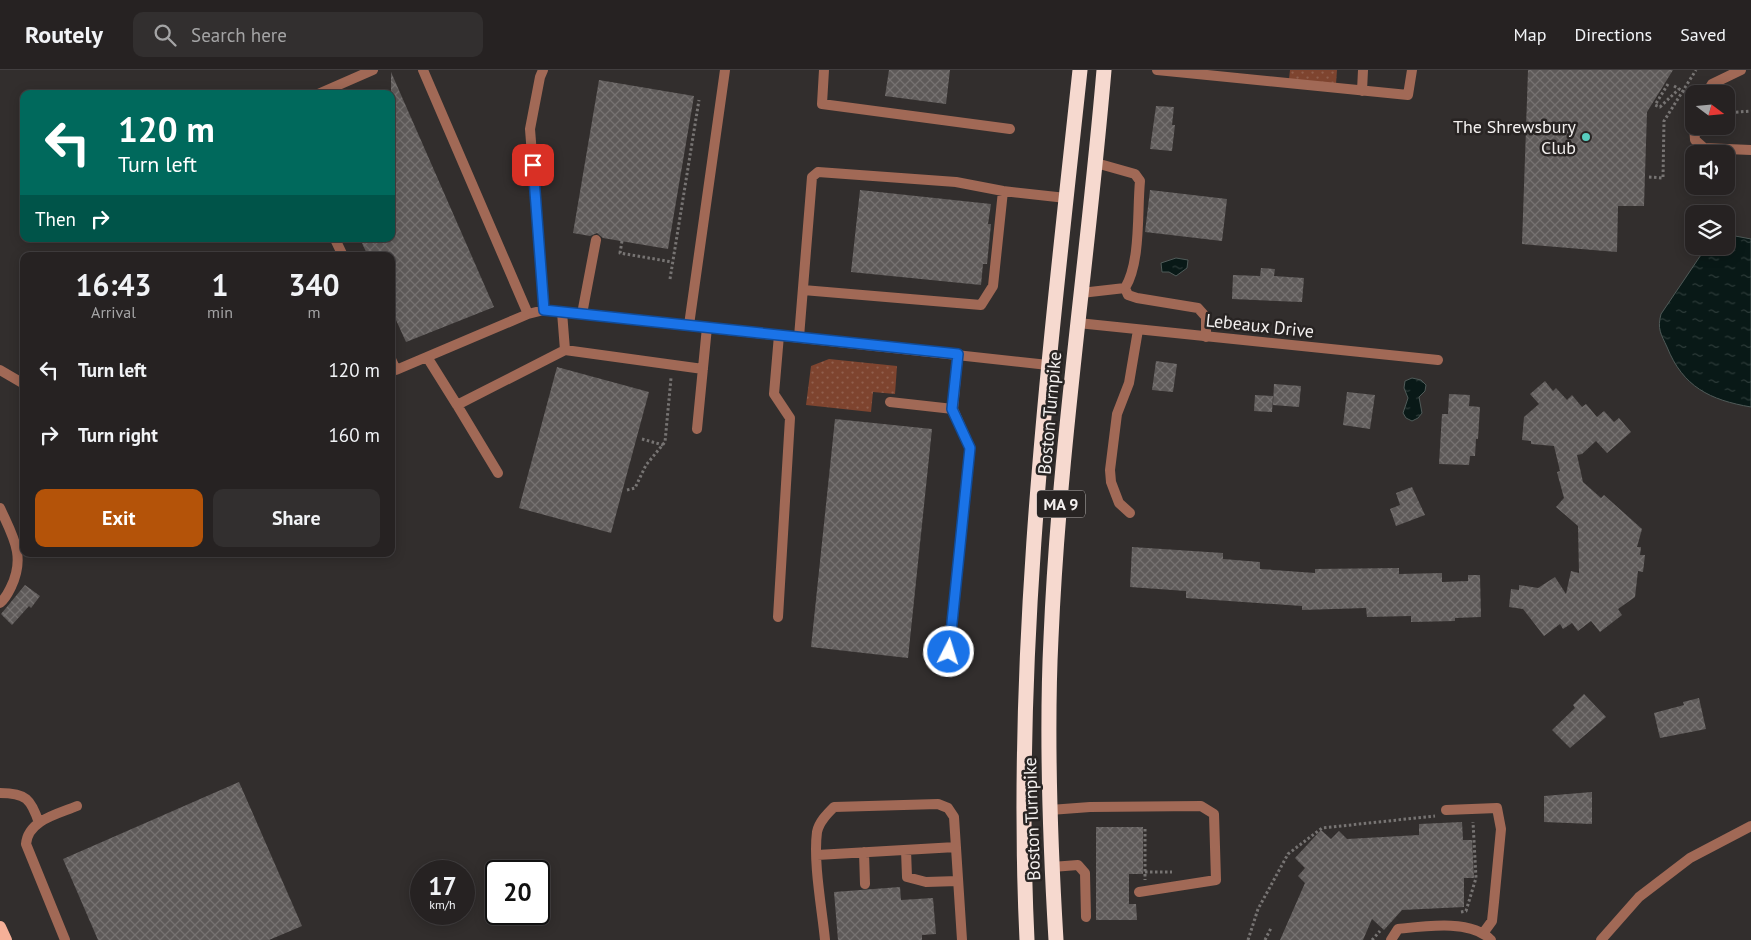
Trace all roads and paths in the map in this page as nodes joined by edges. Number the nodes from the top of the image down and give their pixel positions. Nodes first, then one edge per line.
1 (373, 70) edge
2 (423, 70) edge
3 (543, 70) edge
4 (725, 70) edge
5 (824, 70) edge
6 (1080, 70) edge
7 (1104, 70) edge
8 (1157, 70) edge
9 (1363, 70) edge
10 (1412, 70) edge
11 (1696, 70) edge
12 (1741, 70) edge
13 (1177, 71) edge
14 (1668, 84) dead end
15 (1711, 85) edge
16 (1674, 86) dead end
17 (327, 90) edge
18 (1681, 90) junction
19 (1362, 91) junction
20 (1685, 92) edge
21 (699, 100) dead end
22 (1751, 111) edge
23 (1735, 113) edge
24 (1010, 129) dead end
25 (1695, 135) edge
26 (1751, 150) edge
27 (1096, 164) junction
28 (1649, 177) dead end
29 (1003, 191) junction
30 (1066, 198) junction
31 (596, 240) dead end
32 (622, 241) dead end
33 (672, 262) junction
34 (670, 279) dead end
35 (1125, 288) junction
36 (803, 290) junction
37 (1081, 293) junction
38 (544, 310) junction
39 (562, 312) junction
40 (528, 314) junction
41 (582, 314) junction
42 (1078, 324) junction
43 (689, 325) junction
44 (707, 327) junction
45 (1138, 330) junction
46 (779, 335) junction
47 (799, 337) junction
48 (1206, 337) junction
49 (565, 350) junction
50 (958, 354) junction
51 (427, 357) junction
52 (1438, 360) dead end
53 (672, 365) junction
54 (1048, 365) junction
55 (395, 368) edge
56 (703, 369) junction
57 (0, 370) edge
58 (20, 382) edge
59 (890, 402) dead end
60 (457, 405) junction
61 (952, 409) junction
62 (697, 429) dead end
63 (642, 439) dead end
64 (663, 445) junction
65 (498, 473) dead end
66 (628, 490) dead end
67 (0, 508) edge
68 (1130, 513) dead end
69 (0, 603) edge
70 (778, 617) dead end
71 (949, 652) dead end
72 (0, 794) edge
73 (77, 806) dead end
74 (1472, 809) junction
75 (1050, 810) junction
76 (1446, 810) joint
77 (39, 823) junction
78 (1751, 826) edge
79 (1145, 829) dead end
80 (956, 847) junction
81 (906, 850) junction
82 (864, 852) junction
83 (817, 855) junction
84 (1052, 867) junction
85 (958, 880) junction
86 (865, 884) dead end
87 (1142, 891) joint
88 (1456, 912) dead end
89 (1086, 917) dead end
90 (0, 926) edge
91 (1271, 928) dead end
92 (1384, 928) dead end
93 (1488, 936) edge
94 (6, 940) edge
95 (66, 940) edge
96 (825, 940) edge
97 (962, 940) edge
98 (1027, 940) edge
99 (1056, 940) edge
100 (1248, 940) edge
101 (1266, 940) edge
102 (1372, 940) edge
103 (1391, 940) edge
104 (1601, 940) edge

1 - 17 street
2 - 40 street
3 - 38 street
4 - 43 street
5 - 24 street
6 - 30 highway, Boston Turnpike / MA 9
7 - 27 highway, Boston Turnpike / MA 9
8 - 13 street
9 - 19 street
10 - 19 street
11 - 18 path
12 - 15 street
13 - 19 street
14 - 18 path
16 - 18 path
18 - 20 path
18 - 28 path
21 - 33 path
22 - 23 path
25 - 26 street
27 - 35 street
27 - 37 highway, Boston Turnpike / MA 9
29 - 30 street
29 - 36 street
29 - 36 street
30 - 54 highway, Boston Turnpike / MA 9
31 - 41 street
32 - 33 path
33 - 34 path
35 - 37 street
35 - 48 street
36 - 47 street
37 - 42 highway, Boston Turnpike / MA 9
38 - 39 street
38 - 40 street
39 - 41 street
39 - 49 street
40 - 51 street
41 - 43 street
42 - 45 street, Lebeaux Drive
42 - 75 highway, Boston Turnpike / MA 9
43 - 44 street
44 - 46 street
44 - 56 street
45 - 48 street, Lebeaux Drive
45 - 68 street
46 - 47 street
46 - 70 street
47 - 50 street
48 - 52 street, Lebeaux Drive
49 - 53 street
49 - 60 street
50 - 54 street
50 - 61 street
51 - 55 street
51 - 60 street
53 - 56 street
53 - 64 path
54 - 98 highway, Boston Turnpike / MA 9
56 - 62 street
57 - 58 street
59 - 61 street
60 - 65 street
61 - 71 street
63 - 64 path
64 - 66 path
67 - 69 street
72 - 77 street
73 - 77 street
74 - 76 street
74 - 88 path
74 - 93 street
75 - 84 highway, Boston Turnpike / MA 9
75 - 87 street
76 - 100 path
77 - 95 street
78 - 104 street
79 - 87 path
80 - 81 street
80 - 83 street
80 - 85 street
81 - 82 street
81 - 85 street
82 - 83 street
82 - 86 street
83 - 96 street
84 - 89 street
84 - 99 highway, Boston Turnpike / MA 9
85 - 97 street
90 - 94 main road
91 - 101 path
92 - 102 path
93 - 103 street

